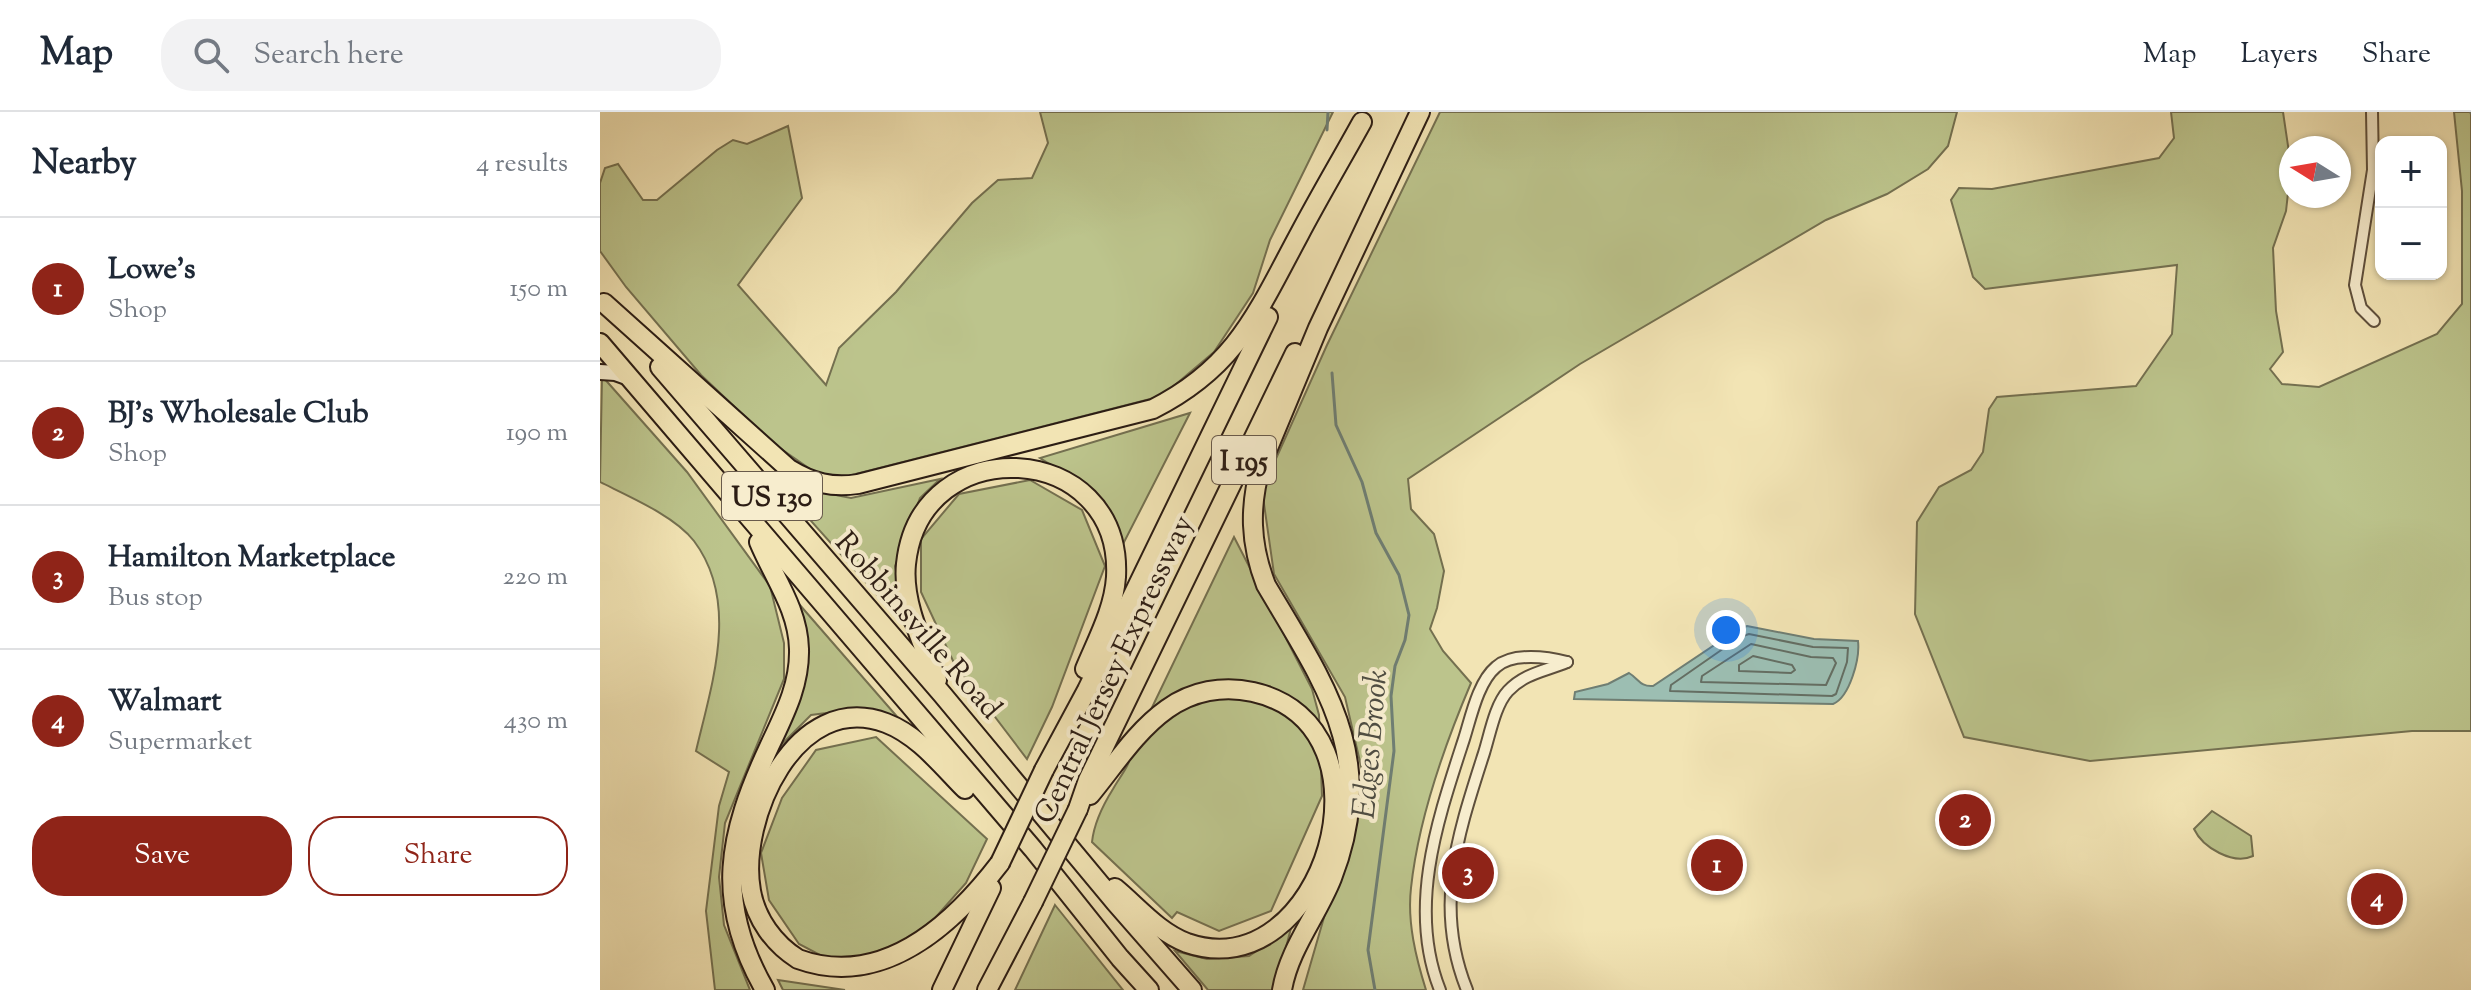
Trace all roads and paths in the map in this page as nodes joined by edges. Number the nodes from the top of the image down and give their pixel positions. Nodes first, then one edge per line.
1 (1412, 112) edge
2 (1420, 112) edge
3 (2372, 112) edge
4 (1364, 117) edge
5 (602, 301) edge
6 (2374, 321) dead end
7 (600, 343) edge
8 (600, 372) edge
9 (629, 378) junction
10 (750, 521) junction
11 (942, 694) junction
12 (1044, 770) junction
13 (1078, 809) junction
14 (1011, 826) junction
15 (1080, 858) junction
16 (1000, 863) junction
17 (1033, 902) junction
18 (1120, 958) junction
19 (765, 990) edge
20 (942, 990) edge
21 (987, 990) edge
22 (998, 990) edge
23 (1137, 990) edge
24 (1149, 990) edge
25 (1192, 990) edge
26 (1282, 990) edge
27 (1440, 990) edge
28 (1467, 990) edge

1 - 13 highway, Central Jersey Expressway / I 195
2 - 26 highway
3 - 6 street
4 - 5 highway
4 - 12 highway, Central Jersey Expressway / I 195
5 - 11 highway, Robbinsville Road / US 130
7 - 9 highway, Robbinsville Road / US 130
8 - 9 street
9 - 10 highway, Robbinsville Road / US 130
10 - 14 highway, Robbinsville Road / US 130
10 - 19 highway
11 - 12 highway
11 - 15 highway, Robbinsville Road / US 130
12 - 16 highway, Central Jersey Expressway / I 195, bridge
13 - 15 highway
13 - 17 highway, Central Jersey Expressway / I 195, bridge
14 - 16 highway
14 - 18 highway, Robbinsville Road / US 130
15 - 25 highway, Robbinsville Road / US 130
16 - 20 highway, Central Jersey Expressway / I 195
17 - 21 highway, Central Jersey Expressway / I 195
17 - 22 highway
18 - 23 highway
18 - 24 highway, Robbinsville Road / US 130
27 - 28 street

